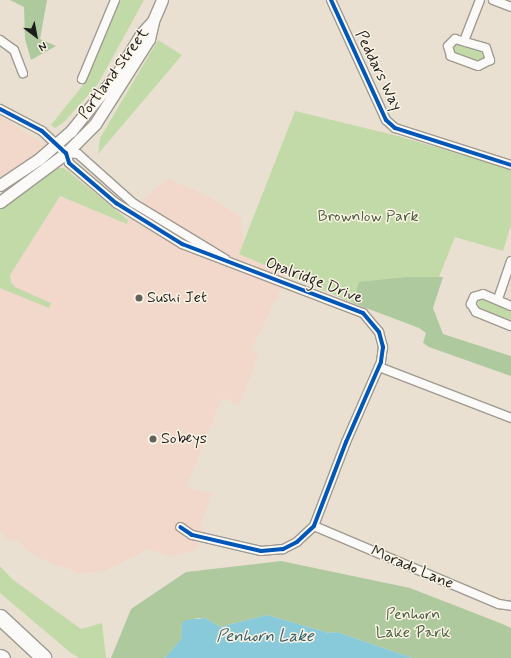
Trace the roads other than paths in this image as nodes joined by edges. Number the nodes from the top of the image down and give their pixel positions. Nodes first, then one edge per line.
1 (115, 0) edge
2 (162, 0) edge
3 (331, 0) edge
4 (480, 0) edge
5 (493, 0) edge
6 (511, 7) edge
7 (0, 40) edge
8 (464, 41) junction
9 (23, 73) dead end
10 (82, 79) dead end
11 (0, 109) edge
12 (61, 149) junction
13 (511, 165) edge
14 (0, 185) edge
15 (0, 202) edge
16 (226, 260) junction
17 (511, 261) edge
18 (498, 299) junction
19 (511, 306) edge
20 (511, 326) edge
21 (380, 367) junction
22 (511, 418) edge
23 (314, 526) junction
24 (180, 527) dead end
25 (511, 606) edge
26 (0, 617) edge
27 (0, 624) edge
28 (43, 658) edge

1 - 10 street
2 - 12 main road, Portland Street
3 - 13 street, Peddars Way
4 - 8 street
5 - 6 street
7 - 9 street
8 - 8 street
11 - 12 street
12 - 14 main road, Portland Street
12 - 15 main road, Portland Street
12 - 16 street, Opalridge Drive
12 - 16 street, Opalridge Drive
16 - 21 street, Opalridge Drive
17 - 18 street
18 - 19 street
18 - 20 street
21 - 22 street
21 - 23 street, Opalridge Drive
23 - 24 street, Opalridge Drive
23 - 25 street, Morado Lane
26 - 28 highway
27 - 28 highway

